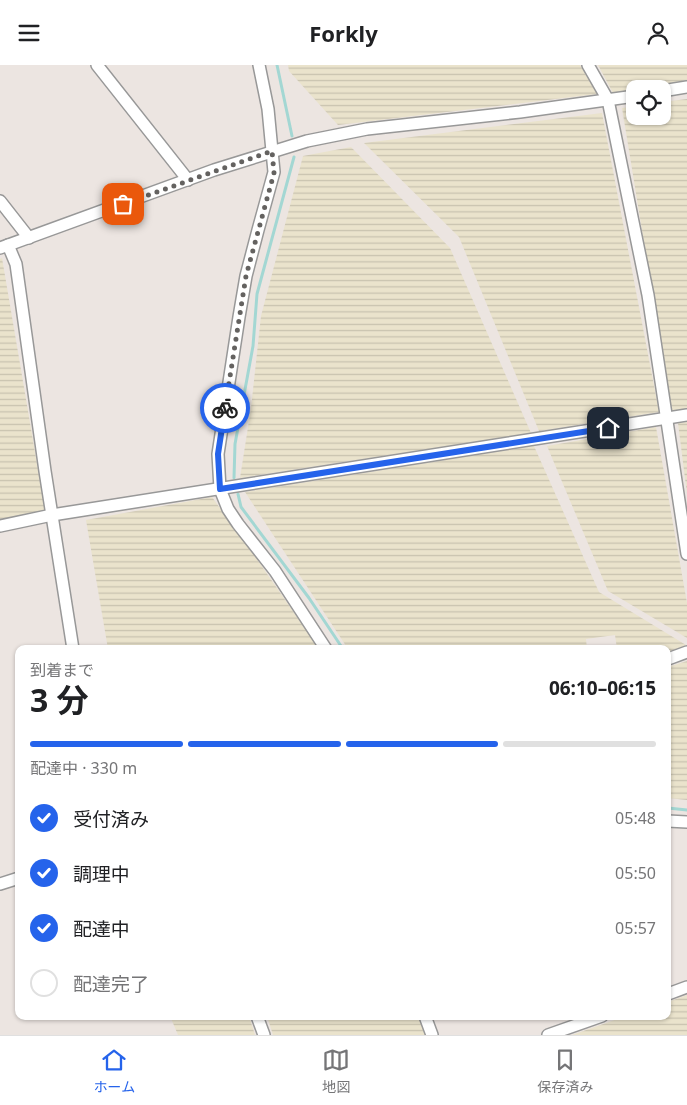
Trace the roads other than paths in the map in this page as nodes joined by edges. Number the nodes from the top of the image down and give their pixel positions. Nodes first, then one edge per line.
1 (97, 65) edge
2 (258, 65) edge
3 (588, 65) edge
4 (687, 87) edge
5 (671, 90) edge
6 (626, 97) edge
7 (608, 100) junction
8 (272, 151) junction
9 (188, 180) junction
10 (0, 201) edge
11 (29, 237) junction
12 (4, 247) edge
13 (687, 415) edge
14 (667, 418) junction
15 (220, 489) junction
16 (52, 515) junction
17 (0, 526) edge
18 (687, 554) edge
19 (72, 645) edge
20 (323, 645) edge
21 (687, 652) edge
22 (671, 658) edge
23 (671, 821) edge
24 (687, 822) edge
25 (15, 879) edge
26 (0, 884) edge
27 (687, 987) edge
28 (671, 993) edge
29 (258, 1020) edge
30 (427, 1020) edge
31 (591, 1020) edge
32 (264, 1035) edge
33 (432, 1035) edge
34 (548, 1035) edge

1 - 9 street
2 - 8 street
3 - 7 street
4 - 5 street
6 - 7 street
7 - 8 street
7 - 14 street
8 - 9 street
8 - 15 street
9 - 11 street
10 - 11 street
11 - 12 street
12 - 16 street
13 - 14 street
14 - 15 street
14 - 18 street
15 - 16 street
15 - 20 street
16 - 17 street
16 - 19 street
21 - 22 street
23 - 24 street
25 - 26 street
27 - 28 street
29 - 32 street
30 - 33 street
31 - 34 street

